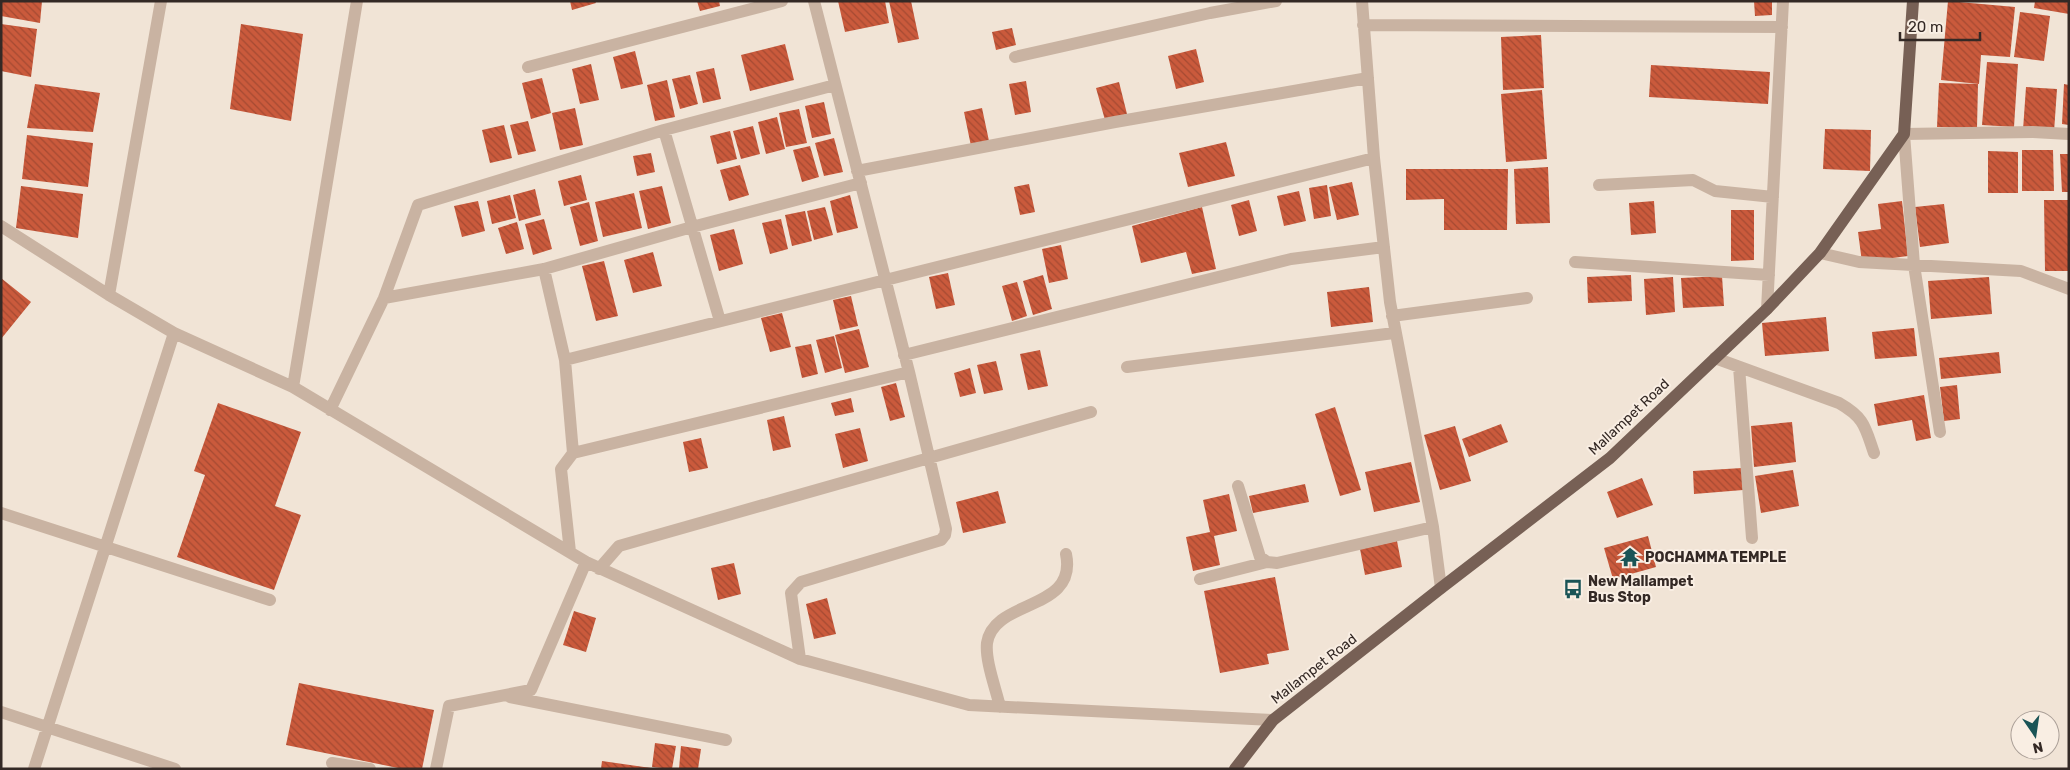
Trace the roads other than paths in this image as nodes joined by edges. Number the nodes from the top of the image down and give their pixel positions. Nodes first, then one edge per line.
1 (161, 1) edge
2 (357, 1) edge
3 (782, 1) edge
4 (814, 1) edge
5 (1276, 1) edge
6 (1362, 1) edge
7 (1783, 1) edge
8 (1913, 1) edge
9 (1363, 25) junction
10 (1782, 27) junction
11 (1014, 57) dead end
12 (528, 67) dead end
13 (1368, 78) junction
14 (835, 85) junction
15 (664, 130) junction
16 (1904, 134) junction
17 (2069, 134) edge
18 (1374, 158) junction
19 (859, 177) junction
20 (1599, 185) dead end
21 (1773, 197) junction
22 (1, 226) edge
23 (692, 227) junction
24 (1384, 246) junction
25 (1820, 253) junction
26 (1575, 262) dead end
27 (1914, 264) junction
28 (544, 269) junction
29 (1769, 275) junction
30 (886, 280) junction
31 (2069, 289) edge
32 (108, 294) junction
33 (384, 298) junction
34 (1527, 298) dead end
35 (1766, 310) junction
36 (1392, 316) junction
37 (720, 321) junction
38 (174, 333) junction
39 (1394, 333) junction
40 (904, 354) junction
41 (1715, 358) junction
42 (565, 360) junction
43 (1127, 367) dead end
44 (1740, 367) junction
45 (909, 372) junction
46 (293, 387) junction
47 (330, 410) junction
48 (1091, 412) dead end
49 (1940, 432) dead end
50 (573, 453) junction
51 (1874, 453) dead end
52 (930, 457) junction
53 (1238, 486) dead end
54 (1, 513) edge
55 (1433, 527) junction
56 (1752, 538) dead end
57 (105, 547) junction
58 (570, 552) junction
59 (1066, 554) dead end
60 (586, 562) junction
61 (1267, 562) junction
62 (599, 569) junction
63 (1200, 579) dead end
64 (1441, 588) junction
65 (270, 600) dead end
66 (800, 659) junction
67 (503, 695) junction
68 (1000, 707) junction
69 (1, 712) edge
70 (1273, 720) junction
71 (47, 727) junction
72 (726, 740) dead end
73 (332, 763) dead end
74 (34, 769) edge
75 (175, 769) edge
76 (370, 769) edge
77 (436, 769) edge
78 (1235, 769) edge

1 - 32 street
2 - 46 street
3 - 12 street
4 - 14 street
5 - 11 street
6 - 9 street
7 - 10 street
8 - 16 main road
9 - 10 street
9 - 13 street
10 - 21 street
13 - 18 street
13 - 19 street
14 - 15 street
14 - 19 street
15 - 23 street
15 - 33 street
16 - 17 street
16 - 25 main road, Mallampet Road
16 - 27 street
18 - 24 street
18 - 30 street
19 - 23 street
19 - 30 street
20 - 21 street
21 - 29 street
22 - 32 street
23 - 28 street
23 - 37 street
24 - 36 street
24 - 40 street
25 - 27 street
25 - 35 main road, Mallampet Road
26 - 29 street
27 - 31 street
27 - 49 street
28 - 33 street
28 - 42 street
29 - 35 street
30 - 37 street
30 - 40 street
32 - 38 street
33 - 47 street
34 - 36 street
35 - 41 main road, Mallampet Road
36 - 39 street
37 - 42 street
38 - 46 street
38 - 57 street
39 - 43 street
39 - 55 street
40 - 45 street
41 - 44 street
41 - 64 main road, Mallampet Road
42 - 50 street
44 - 51 street
44 - 56 street
45 - 50 street
45 - 52 street
46 - 47 street
47 - 58 street
48 - 52 street
50 - 58 street
52 - 62 street
52 - 66 street
53 - 61 street
54 - 57 street
55 - 61 street
55 - 64 street
57 - 65 street
57 - 71 street
58 - 60 street
59 - 68 street
60 - 62 street
60 - 67 street
61 - 63 street
62 - 66 street
64 - 70 main road, Mallampet Road
66 - 68 street
67 - 72 street
67 - 77 street
68 - 70 street
69 - 71 street
70 - 78 main road, Mallampet Road
71 - 74 street
71 - 75 street
73 - 76 street

